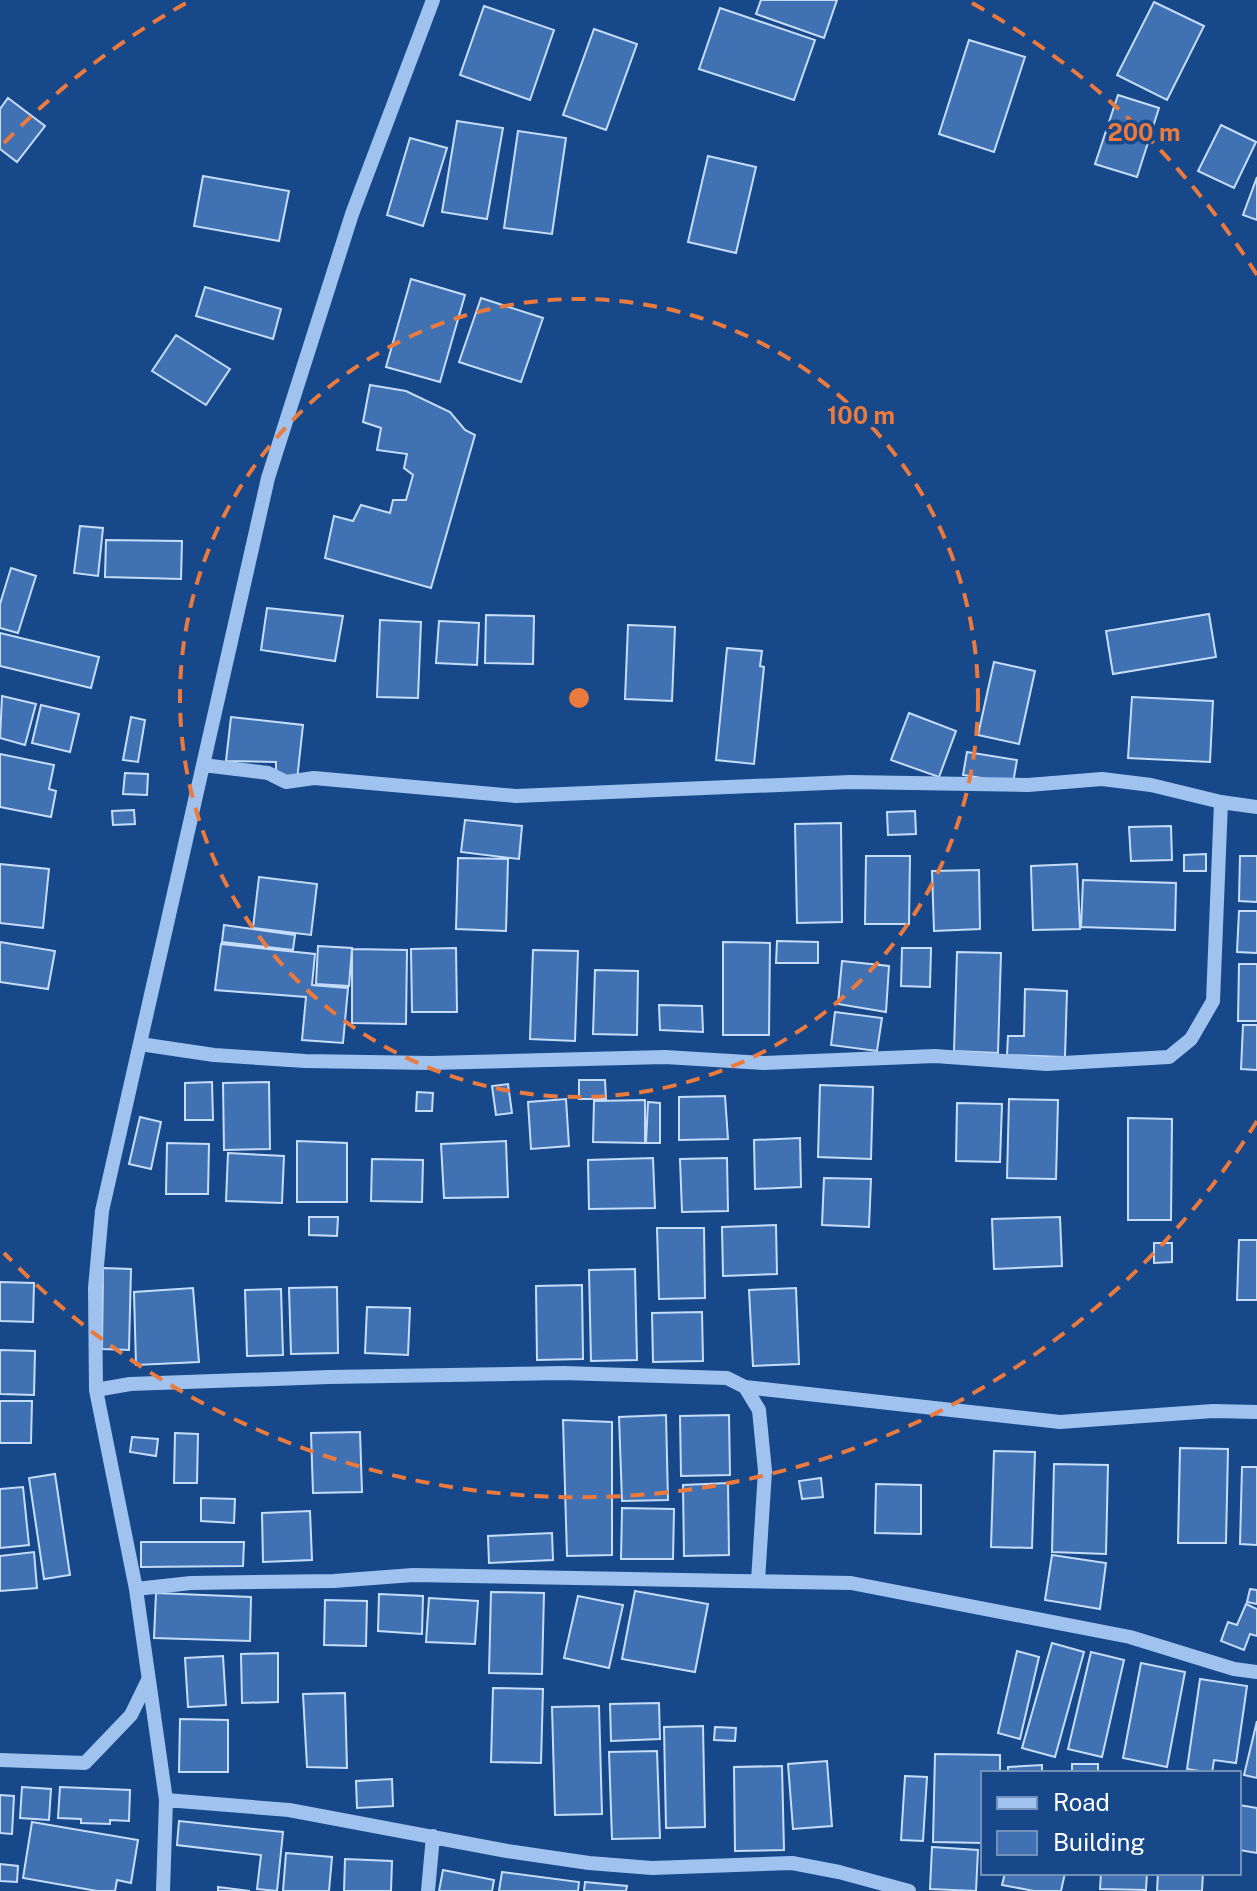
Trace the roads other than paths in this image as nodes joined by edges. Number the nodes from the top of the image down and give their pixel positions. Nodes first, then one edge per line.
1 (433, 0) edge
2 (203, 765) junction
3 (1221, 802) junction
4 (1257, 807) edge
5 (140, 1044) junction
6 (745, 1387) junction
7 (96, 1390) junction
8 (1257, 1412) edge
9 (758, 1581) junction
10 (136, 1589) junction
11 (1257, 1672) edge
12 (148, 1680) junction
13 (0, 1760) edge
14 (166, 1800) junction
15 (433, 1836) junction
16 (163, 1891) edge
17 (428, 1891) edge
18 (909, 1891) edge

1 - 2 street
2 - 3 street
2 - 5 street
3 - 4 street
3 - 5 street
5 - 7 street
6 - 7 street
6 - 8 street
6 - 9 street
7 - 10 street
9 - 10 street
9 - 11 street
10 - 12 street
12 - 13 street
12 - 14 street
14 - 15 street
14 - 16 street
15 - 17 street
15 - 18 street

